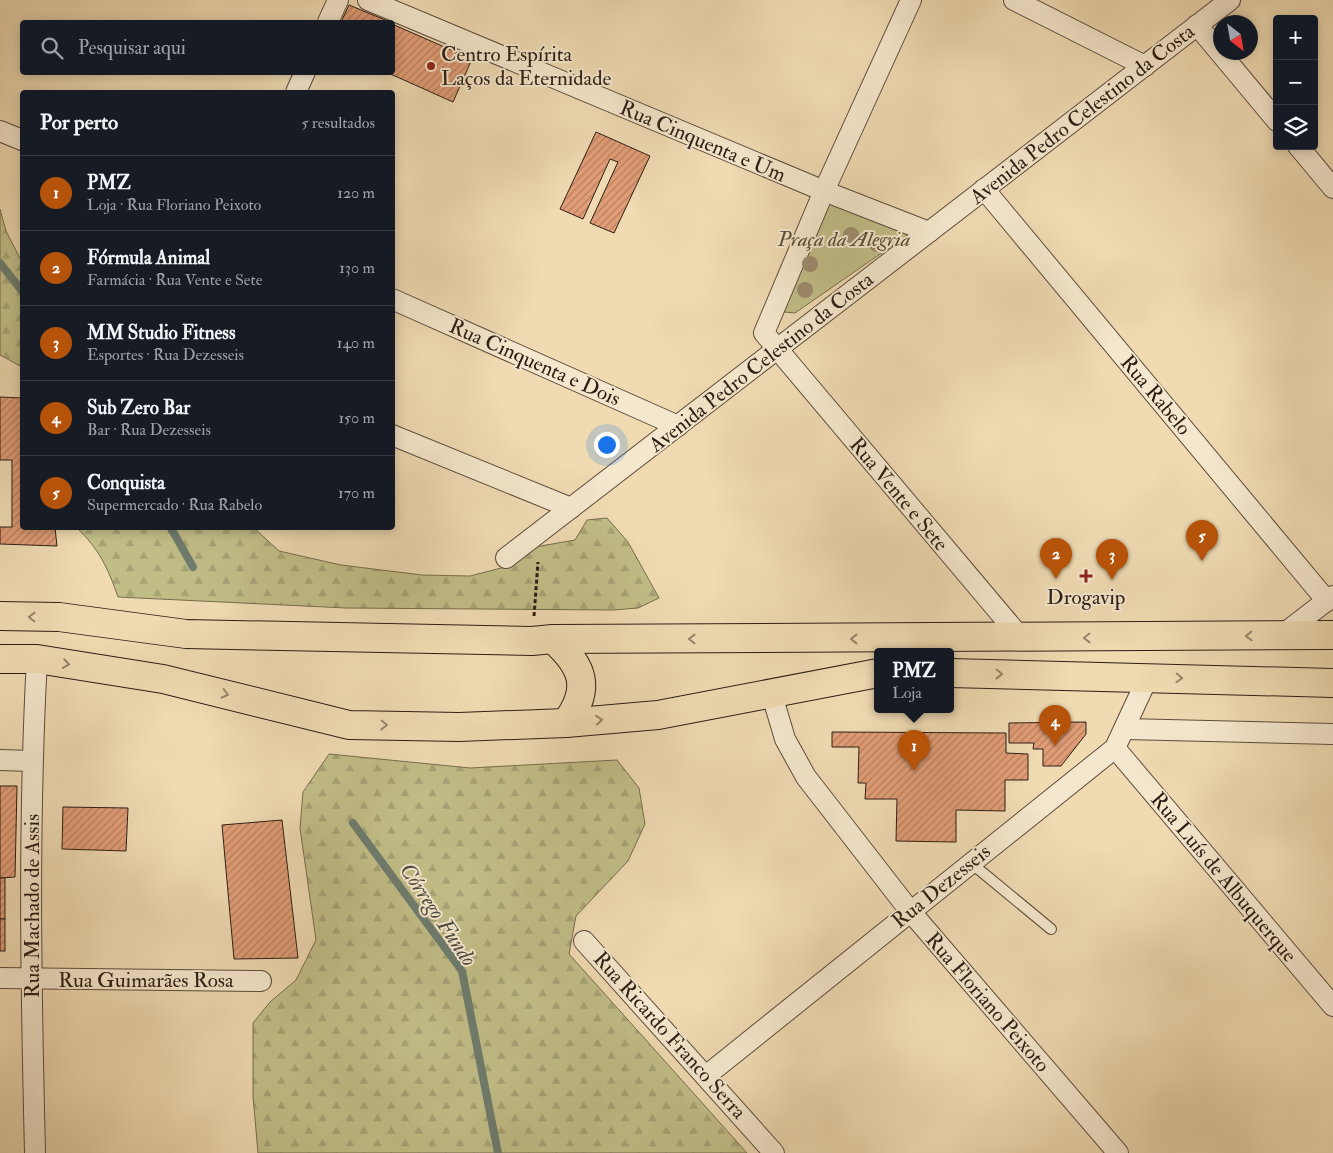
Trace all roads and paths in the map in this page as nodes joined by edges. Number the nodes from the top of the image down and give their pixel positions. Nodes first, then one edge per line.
1 (338, 0) edge
2 (368, 0) edge
3 (911, 0) edge
4 (1014, 0) edge
5 (1230, 0) edge
6 (329, 20) edge
7 (1197, 25) junction
8 (1145, 66) junction
9 (304, 75) edge
10 (297, 90) edge
11 (1273, 116) edge
12 (0, 131) edge
13 (20, 139) edge
14 (1301, 150) edge
15 (1333, 188) edge
16 (984, 189) junction
17 (824, 191) junction
18 (929, 232) junction
19 (395, 300) edge
20 (777, 349) junction
21 (678, 426) junction
22 (395, 436) edge
23 (571, 508) junction
24 (541, 532) junction
25 (506, 558) dead end
26 (1330, 598) edge
27 (0, 616) edge
28 (1282, 635) junction
29 (1333, 635) edge
30 (1022, 638) junction
31 (543, 640) junction
32 (0, 659) edge
33 (37, 659) junction
34 (874, 674) edge
35 (954, 674) edge
36 (1148, 677) junction
37 (1333, 683) edge
38 (772, 694) junction
39 (566, 723) junction
40 (1125, 728) junction
41 (1333, 734) edge
42 (1115, 748) junction
43 (0, 760) edge
44 (32, 761) junction
45 (971, 863) junction
46 (910, 911) junction
47 (1051, 929) dead end
48 (584, 941) dead end
49 (0, 978) edge
50 (31, 979) junction
51 (262, 981) dead end
52 (1333, 1006) edge
53 (707, 1075) junction
54 (35, 1153) edge
55 (774, 1153) edge
56 (1118, 1153) edge

1 - 6 street
2 - 17 street, Rua Cinquenta e Um
3 - 17 street
4 - 8 street
5 - 7 street, Avenida Pedro Celestino da Costa
7 - 8 street, Avenida Pedro Celestino da Costa
7 - 11 street
8 - 16 street, Avenida Pedro Celestino da Costa
9 - 10 street
12 - 13 street
14 - 15 street
16 - 18 street, Avenida Pedro Celestino da Costa
16 - 26 street, Rua Rabelo
17 - 18 street, Rua Cinquenta e Um
17 - 20 street, Rua Vente e Sete
18 - 20 street, Avenida Pedro Celestino da Costa
19 - 21 street, Rua Cinquenta e Dois
20 - 21 street, Avenida Pedro Celestino da Costa
20 - 30 street, Rua Vente e Sete
21 - 23 street, Avenida Pedro Celestino da Costa
22 - 23 street
23 - 24 street, Avenida Pedro Celestino da Costa
24 - 25 street, Avenida Pedro Celestino da Costa
24 - 31 path
26 - 28 street
31 -> 27 main road
28 - 29 main road
28 -> 30 main road
30 -> 31 main road
31 - 39 main road
32 - 33 main road
33 -> 39 main road
33 - 44 street, Rua Machado de Assis
34 - 38 main road
35 -> 36 main road
36 -> 37 main road
36 - 40 street, Rua Dezesseis
39 -> 38 main road
38 - 46 street, Rua Floriano Peixoto
40 - 41 street
40 - 42 street, Rua Dezesseis
42 - 45 street, Rua Dezesseis
42 - 52 street, Rua Luís de Albuquerque
43 - 44 street
44 - 50 street, Rua Machado de Assis
45 - 46 street, Rua Dezesseis
45 - 47 lane
46 - 53 street, Rua Dezesseis
46 - 56 street, Rua Floriano Peixoto
48 - 53 street, Rua Ricardo Franco Serra
49 - 50 street, Rua Guimarães Rosa
50 - 51 street, Rua Guimarães Rosa
50 - 54 street, Rua Machado de Assis
53 - 55 street, Rua Ricardo Franco Serra

